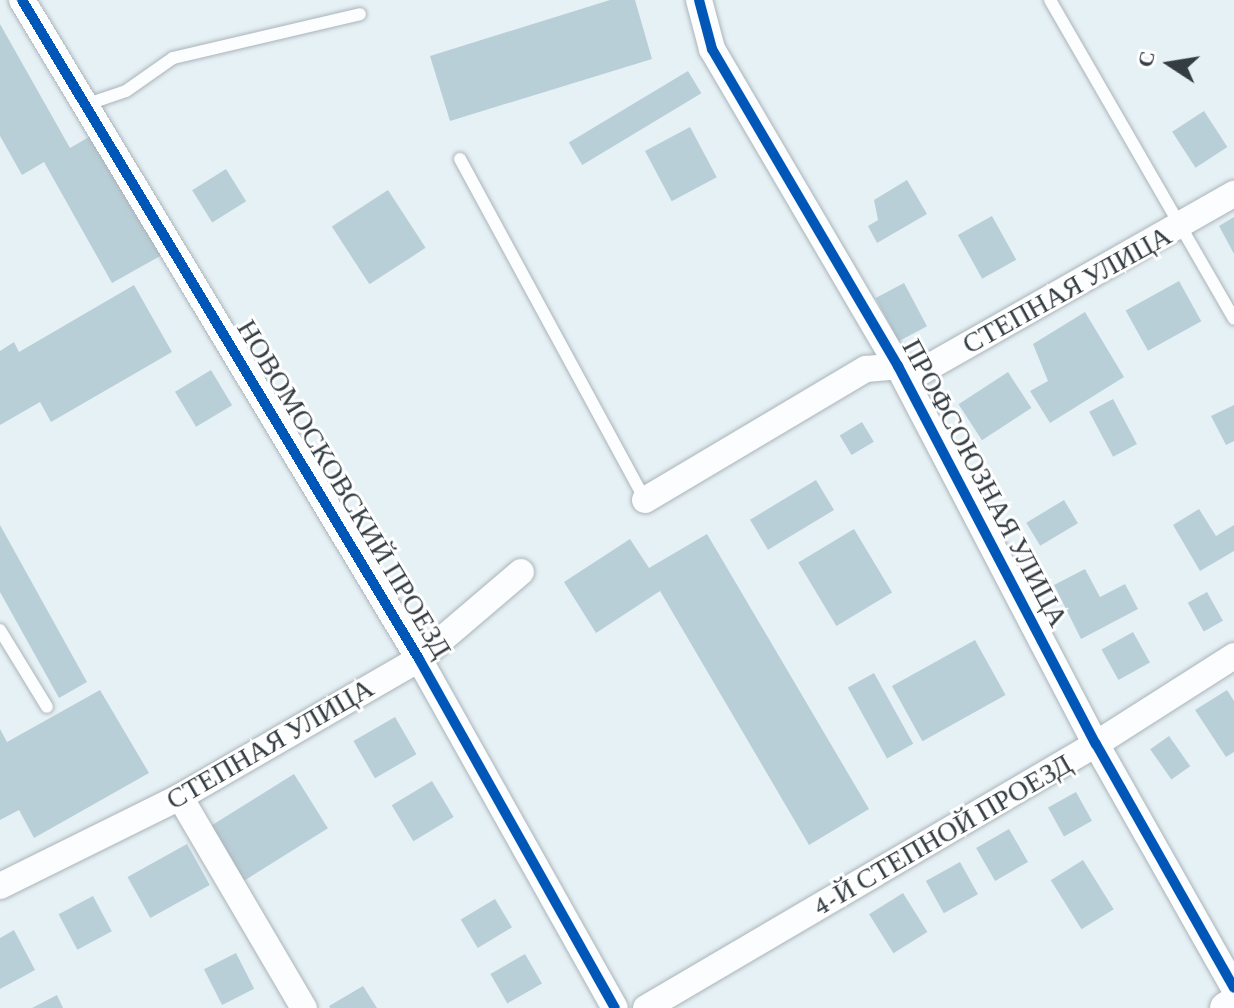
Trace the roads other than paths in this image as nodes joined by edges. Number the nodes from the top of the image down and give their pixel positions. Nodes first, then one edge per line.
1 (22, 0) edge
2 (699, 0) edge
3 (1050, 0) edge
4 (360, 14) dead end
5 (85, 105) junction
6 (460, 159) dead end
7 (1234, 194) edge
8 (1179, 227) junction
9 (1234, 319) edge
10 (898, 366) junction
11 (645, 500) joint
12 (521, 572) dead end
13 (0, 630) edge
14 (1234, 656) edge
15 (419, 659) junction
16 (47, 707) dead end
17 (1096, 744) junction
18 (180, 797) junction
19 (0, 886) edge
20 (1234, 988) edge
21 (1234, 1003) edge
22 (304, 1008) edge
23 (615, 1008) edge
24 (646, 1008) edge
25 (1226, 1008) edge

1 - 5 street, НОВОМОСКОВСКИЙ ПРОЕЗД
2 - 10 street, ПРОФСОЮЗНАЯ УЛИЦА
3 - 8 lane
4 - 5 lane
5 - 15 street, НОВОМОСКОВСКИЙ ПРОЕЗД
6 - 11 lane
7 - 8 street, СТЕПНАЯ УЛИЦА
8 - 9 lane
8 - 10 street, СТЕПНАЯ УЛИЦА
10 - 11 street, СТЕПНАЯ УЛИЦА
10 - 17 street, ПРОФСОЮЗНАЯ УЛИЦА
12 - 15 street, СТЕПНАЯ УЛИЦА
13 - 16 lane
14 - 17 street, 4-Й СТЕПНОЙ ПРОЕЗД
15 - 18 street, СТЕПНАЯ УЛИЦА
15 - 23 street, НОВОМОСКОВСКИЙ ПРОЕЗД
17 - 20 street, ПРОФСОЮЗНАЯ УЛИЦА
17 - 24 street, 4-Й СТЕПНОЙ ПРОЕЗД
18 - 19 street, СТЕПНАЯ УЛИЦА
18 - 22 street
21 - 25 street

